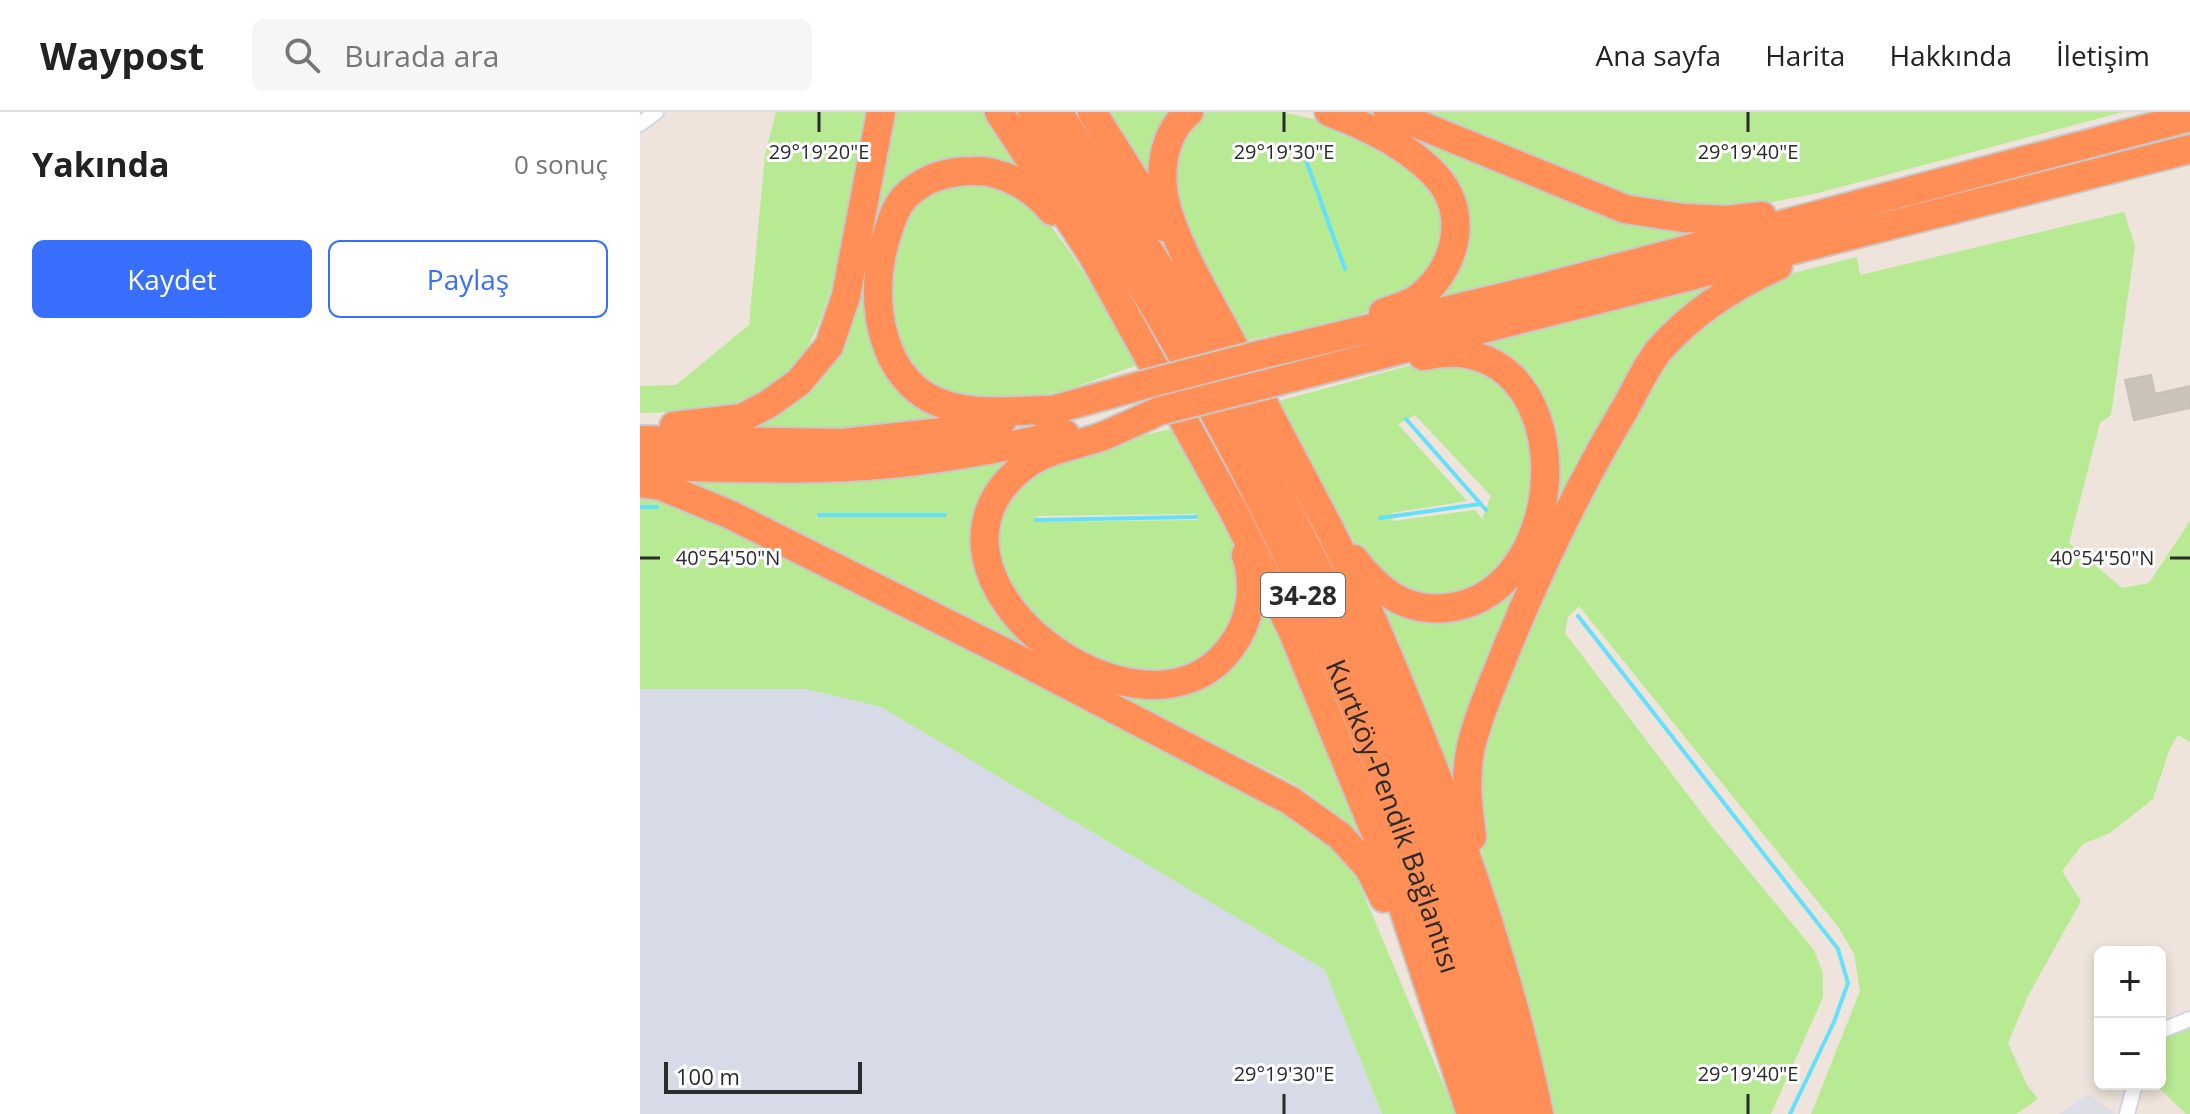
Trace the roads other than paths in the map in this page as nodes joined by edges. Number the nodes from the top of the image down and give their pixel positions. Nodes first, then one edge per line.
1 (656, 112) edge
2 (881, 112) edge
3 (999, 112) edge
4 (1032, 112) edge
5 (1058, 112) edge
6 (1092, 112) edge
7 (1189, 112) edge
8 (1329, 112) edge
9 (1388, 112) edge
10 (2190, 117) edge
11 (640, 124) edge
12 (2190, 149) edge
13 (1901, 194) junction
14 (1828, 242) junction
15 (1093, 256) junction
16 (1196, 275) junction
17 (1313, 358) junction
18 (1058, 410) junction
19 (1159, 411) junction
20 (640, 430) edge
21 (640, 440) edge
22 (640, 466) edge
23 (640, 483) edge
24 (1234, 512) junction
25 (1329, 527) junction
26 (1486, 913) junction
27 (1430, 991) junction
28 (2190, 1019) edge
29 (2166, 1029) edge
30 (2133, 1090) edge
31 (1471, 1114) edge
32 (1495, 1114) edge
33 (1520, 1114) edge
34 (1539, 1114) edge
35 (2127, 1114) edge

1 - 11 street
2 - 20 highway
3 - 15 highway
4 - 32 highway, Kurtköy-Pendik Bağlantısı / 34-28
5 - 33 highway, Kurtköy-Pendik Bağlantısı / 34-28
6 - 16 highway
7 - 16 highway
8 - 17 highway
9 - 13 highway
10 - 13 highway
12 - 14 highway
13 - 17 highway
14 - 17 highway
14 - 26 highway
15 - 18 highway
15 - 24 highway
16 - 25 highway
17 - 18 highway, bridge
17 - 19 highway, bridge
17 - 25 highway
18 - 21 highway
19 - 22 highway
19 - 24 highway
23 - 27 highway
24 - 27 highway
25 - 26 highway
26 - 34 highway
27 - 31 highway
28 - 29 street
30 - 35 street

